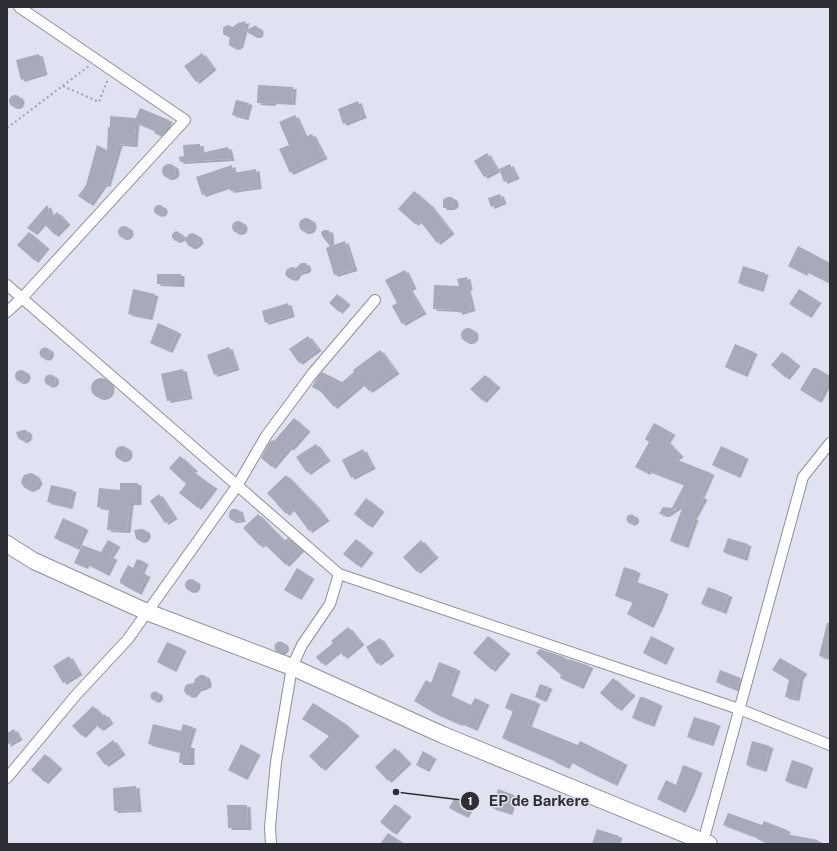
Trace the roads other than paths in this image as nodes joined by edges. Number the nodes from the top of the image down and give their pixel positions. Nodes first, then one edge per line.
1 (19, 7) edge
2 (7, 285) edge
3 (22, 298) junction
4 (376, 300) dead end
5 (7, 312) edge
6 (830, 443) edge
7 (238, 486) junction
8 (7, 544) edge
9 (339, 574) junction
10 (147, 612) junction
11 (292, 667) junction
12 (739, 709) junction
13 (830, 745) edge
14 (7, 778) edge
15 (706, 843) edge
16 (271, 844) edge

1 - 3 street
2 - 3 street
3 - 5 street
3 - 7 street
4 - 7 street
6 - 12 street
7 - 9 street
7 - 10 street
8 - 10 main road
9 - 11 street
9 - 12 street
10 - 11 main road
10 - 14 street
11 - 15 main road
11 - 16 street
12 - 13 street
12 - 15 street

